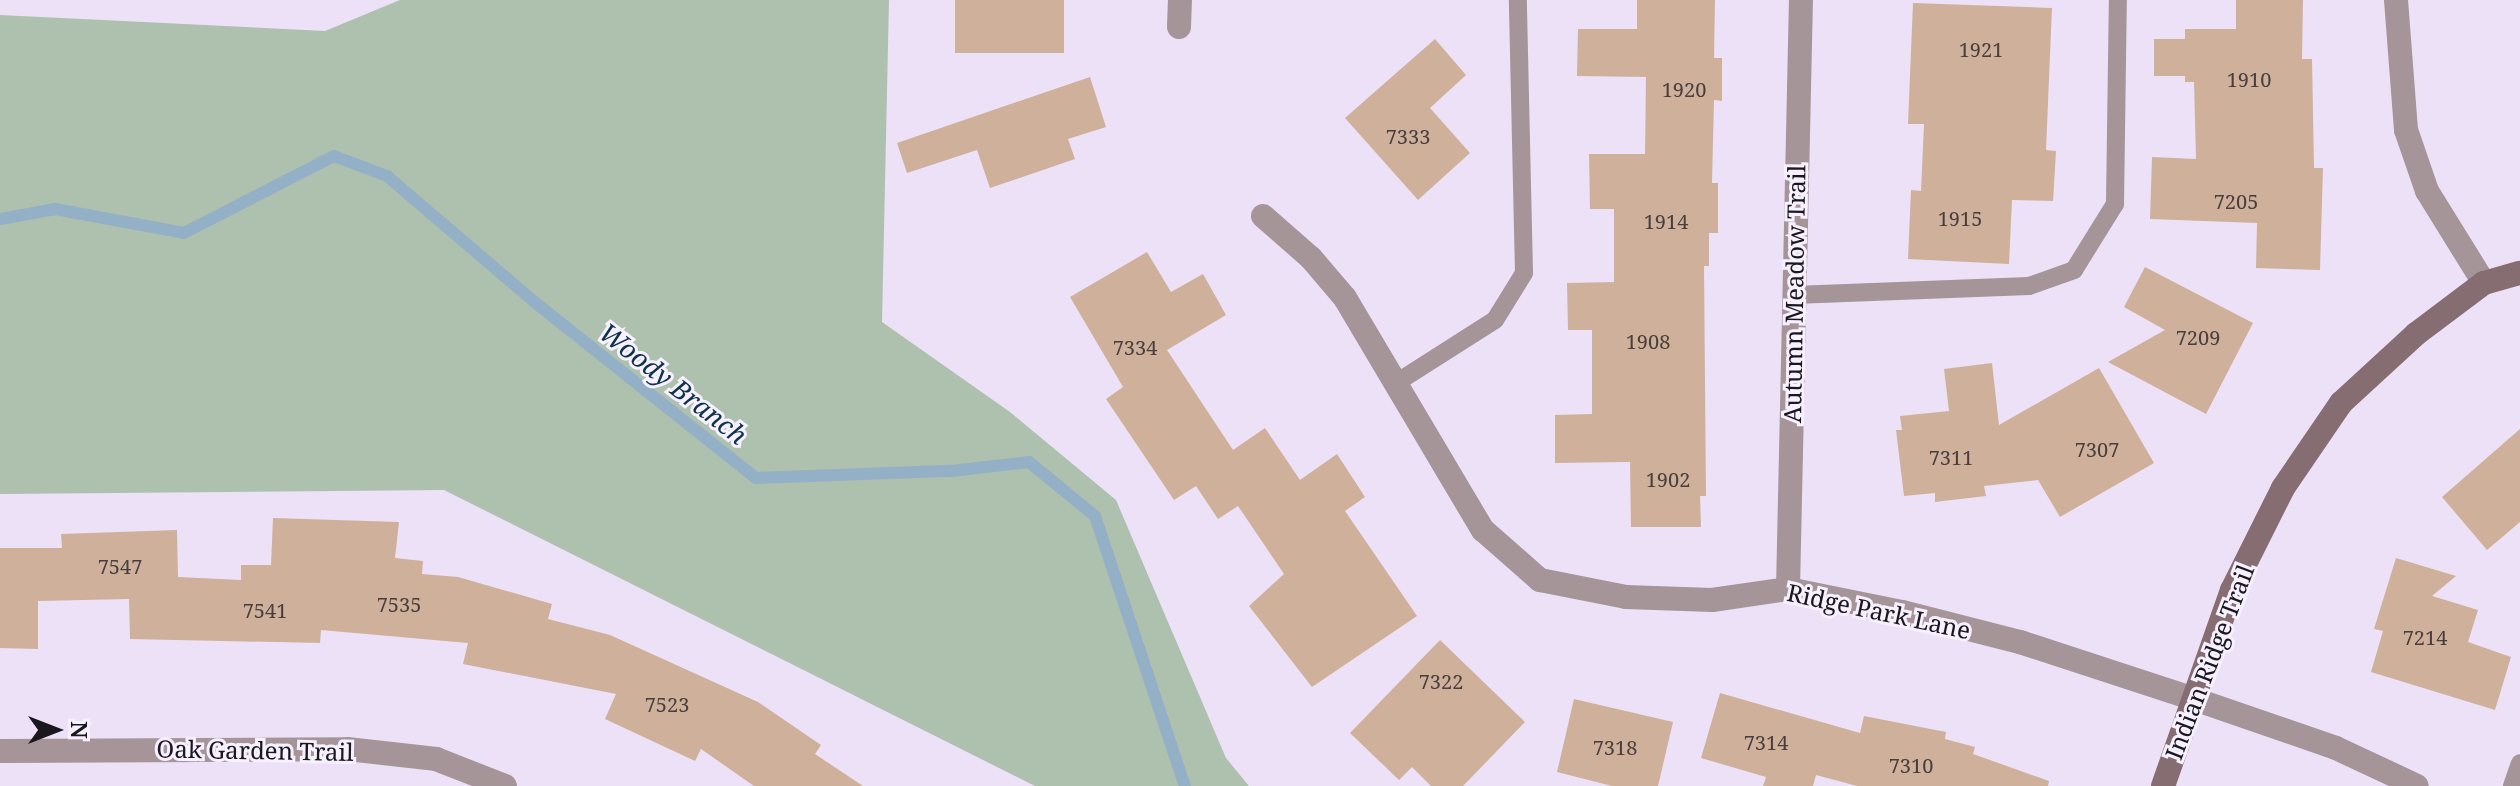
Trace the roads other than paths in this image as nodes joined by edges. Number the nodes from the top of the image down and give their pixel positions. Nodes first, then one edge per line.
1 (1180, 0) edge
2 (1518, 0) edge
3 (1801, 0) edge
4 (2118, 0) edge
5 (2396, 0) edge
6 (1179, 27) dead end
7 (1263, 216) dead end
8 (2520, 273) edge
9 (2484, 283) junction
10 (1794, 295) junction
11 (1396, 383) junction
12 (1788, 589) junction
13 (2194, 699) junction
14 (0, 751) edge
15 (2520, 763) edge
16 (505, 786) edge
17 (2163, 786) edge
18 (2417, 786) edge
19 (2512, 786) edge

1 - 6 street
2 - 11 lane
3 - 10 street, Autumn Meadow Trail
4 - 10 lane
5 - 9 street
7 - 11 street, Ridge Park Lane
8 - 9 street, Indian Ridge Trail
9 - 13 street, Indian Ridge Trail
10 - 12 street, Autumn Meadow Trail
11 - 12 street, Ridge Park Lane
12 - 13 street, Ridge Park Lane
13 - 17 street, Indian Ridge Trail
13 - 18 street, Ridge Park Lane
14 - 16 street, Oak Garden Trail
15 - 19 lane

